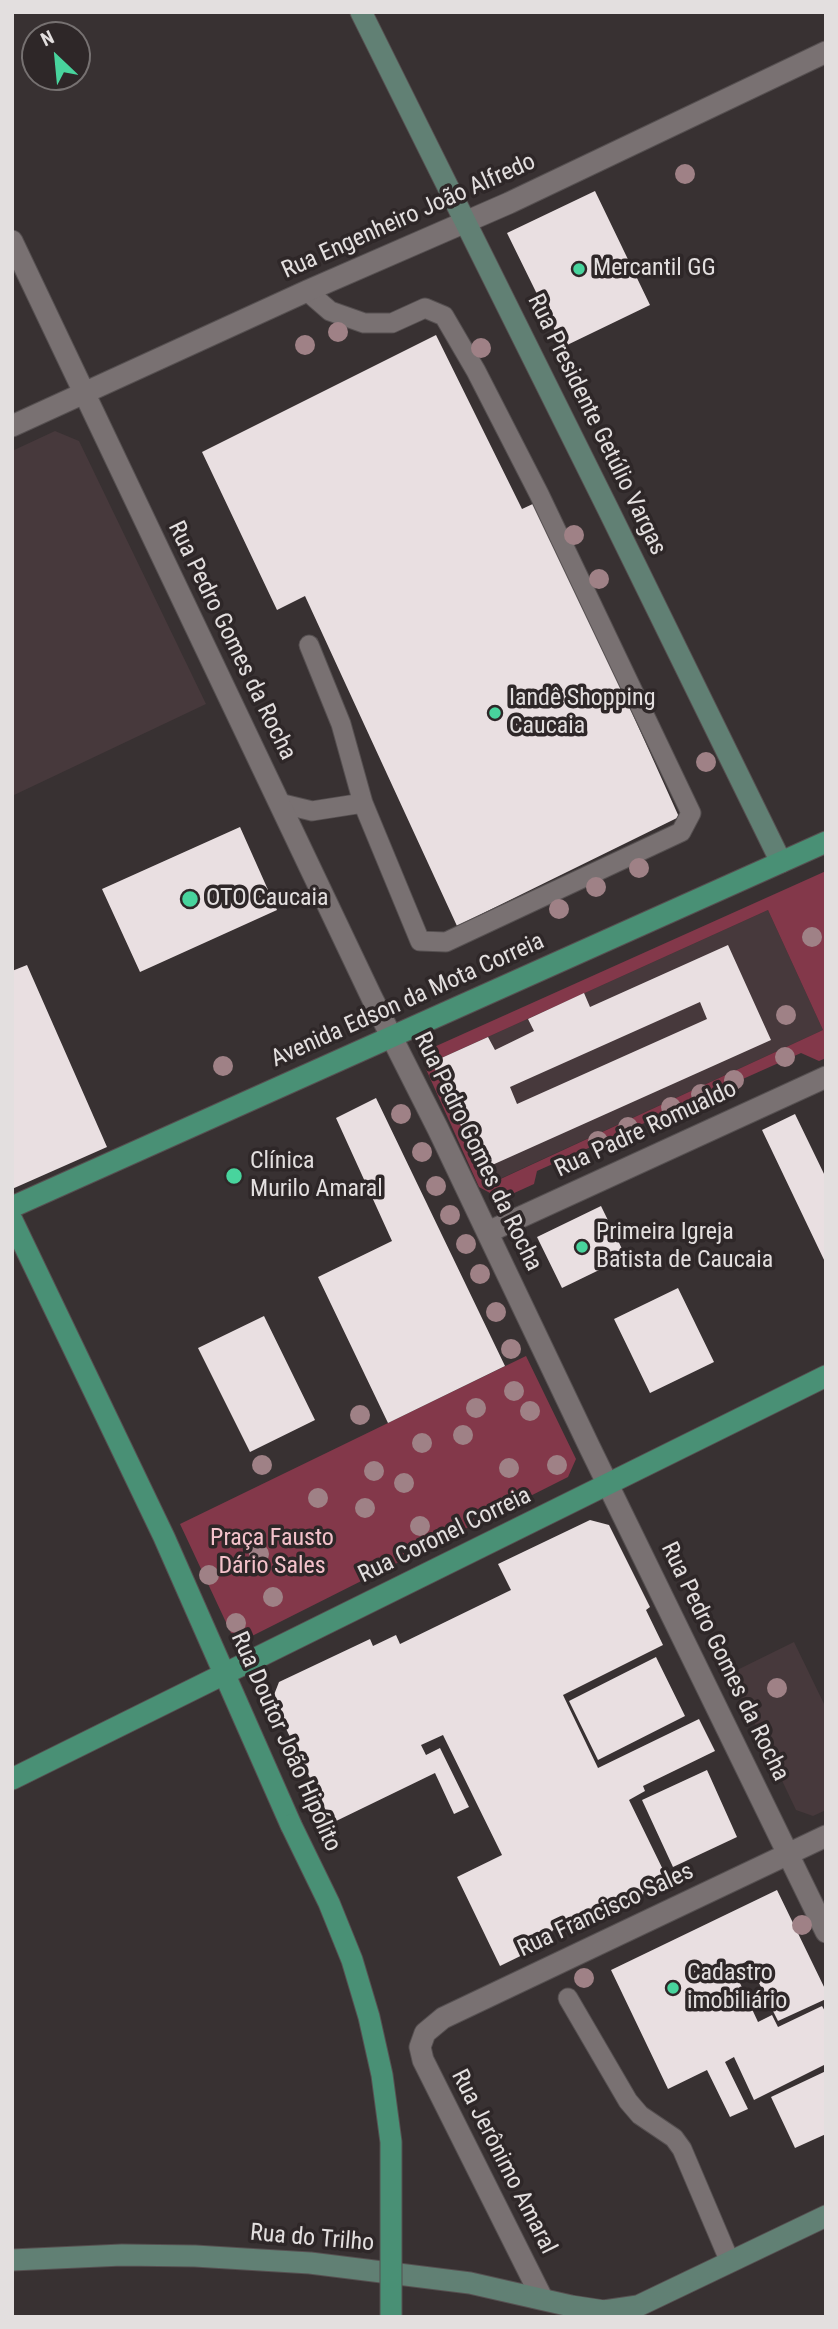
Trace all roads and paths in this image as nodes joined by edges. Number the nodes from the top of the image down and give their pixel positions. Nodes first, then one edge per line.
1 (361, 12) edge
2 (826, 52) edge
3 (466, 222) junction
4 (12, 241) edge
5 (307, 292) junction
6 (84, 393) junction
7 (12, 426) edge
8 (309, 645) dead end
9 (279, 803) junction
10 (363, 803) junction
11 (826, 842) edge
12 (781, 862) junction
13 (391, 1038) junction
14 (826, 1077) edge
15 (12, 1207) edge
16 (12, 1220) edge
17 (488, 1232) junction
18 (826, 1376) edge
19 (608, 1484) junction
20 (225, 1674) junction
21 (12, 1779) edge
22 (826, 1836) edge
23 (787, 1854) junction
24 (826, 1932) edge
25 (568, 1998) dead end
26 (420, 2047) joint
27 (826, 2216) edge
28 (12, 2260) edge
29 (730, 2262) junction
30 (542, 2298) junction
31 (391, 2317) edge

1 - 3 street, Rua Presidente Getúlio Vargas
2 - 3 street, Rua Engenheiro João Alfredo
3 - 5 street, Rua Engenheiro João Alfredo
3 - 12 street, Rua Presidente Getúlio Vargas
4 - 6 street, Rua Pedro Gomes da Rocha
5 - 6 street, Rua Engenheiro João Alfredo
5 - 10 lane
6 - 7 street, Rua Engenheiro João Alfredo
6 - 9 street, Rua Pedro Gomes da Rocha
8 - 10 lane
9 - 10 lane
9 - 13 street, Rua Pedro Gomes da Rocha
11 - 12 main road, Avenida Edson da Mota Correia
12 - 13 main road, Avenida Edson da Mota Correia
13 - 15 main road, Avenida Edson da Mota Correia
13 - 17 street, Rua Pedro Gomes da Rocha
14 - 17 street, Rua Padre Romualdo
16 - 20 main road, Rua Doutor João Hipólito
17 - 19 street, Rua Pedro Gomes da Rocha
18 - 19 main road, Rua Coronel Correia
19 - 20 main road, Rua Coronel Correia
19 - 23 street, Rua Pedro Gomes da Rocha
20 - 21 main road, Rua Coronel Correia
20 - 31 main road, Rua Doutor João Hipólito, bridge
22 - 23 street, Rua Francisco Sales
23 - 24 street, Rua Pedro Gomes da Rocha
23 - 26 street, Rua Francisco Sales
25 - 29 lane
26 - 30 street, Rua Jerônimo Amaral
27 - 29 street, Rua do Trilho
28 - 30 street, Rua do Trilho
29 - 30 street, Rua do Trilho

